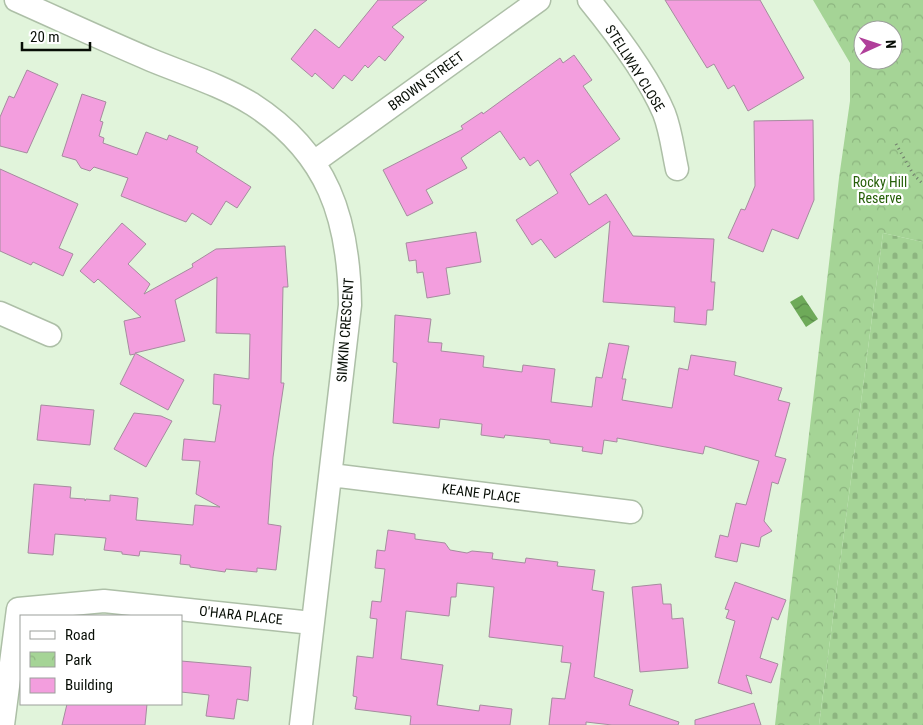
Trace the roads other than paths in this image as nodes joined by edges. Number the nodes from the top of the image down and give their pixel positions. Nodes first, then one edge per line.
1 (16, 0) edge
2 (539, 0) edge
3 (589, 0) edge
4 (314, 162) junction
5 (677, 169) dead end
6 (0, 313) edge
7 (50, 335) dead end
8 (330, 475) junction
9 (631, 512) dead end
10 (312, 623) junction
11 (3, 725) edge
12 (301, 725) edge

1 - 4 street, SIMKIN CRESCENT
2 - 4 street, BROWN STREET
3 - 5 street, STELLWAY CLOSE
4 - 8 street, SIMKIN CRESCENT
6 - 7 street
8 - 9 street, KEANE PLACE
8 - 10 street, SIMKIN CRESCENT
10 - 11 street, O'HARA PLACE
10 - 12 street, SIMKIN CRESCENT

